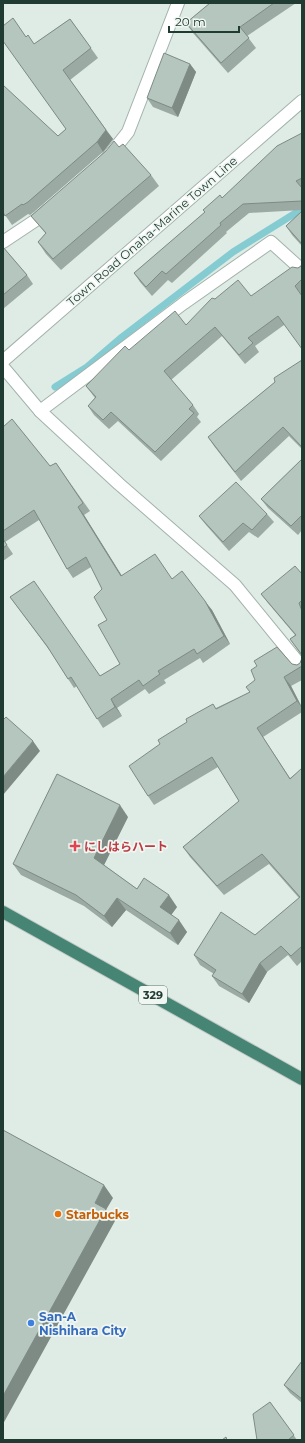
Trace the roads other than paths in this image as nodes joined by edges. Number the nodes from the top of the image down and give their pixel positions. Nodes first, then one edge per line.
1 (178, 3) edge
2 (302, 101) edge
3 (98, 167) edge
4 (57, 202) edge
5 (3, 242) edge
6 (302, 270) edge
7 (3, 361) edge
8 (3, 367) edge
9 (40, 411) junction
10 (302, 667) edge
11 (3, 912) edge
12 (302, 1079) edge

1 - 3 street
2 - 7 street, Town Road Onaha-Marine Town Line
4 - 5 street
6 - 9 street
8 - 9 street
9 - 10 street
11 - 12 highway, 329

